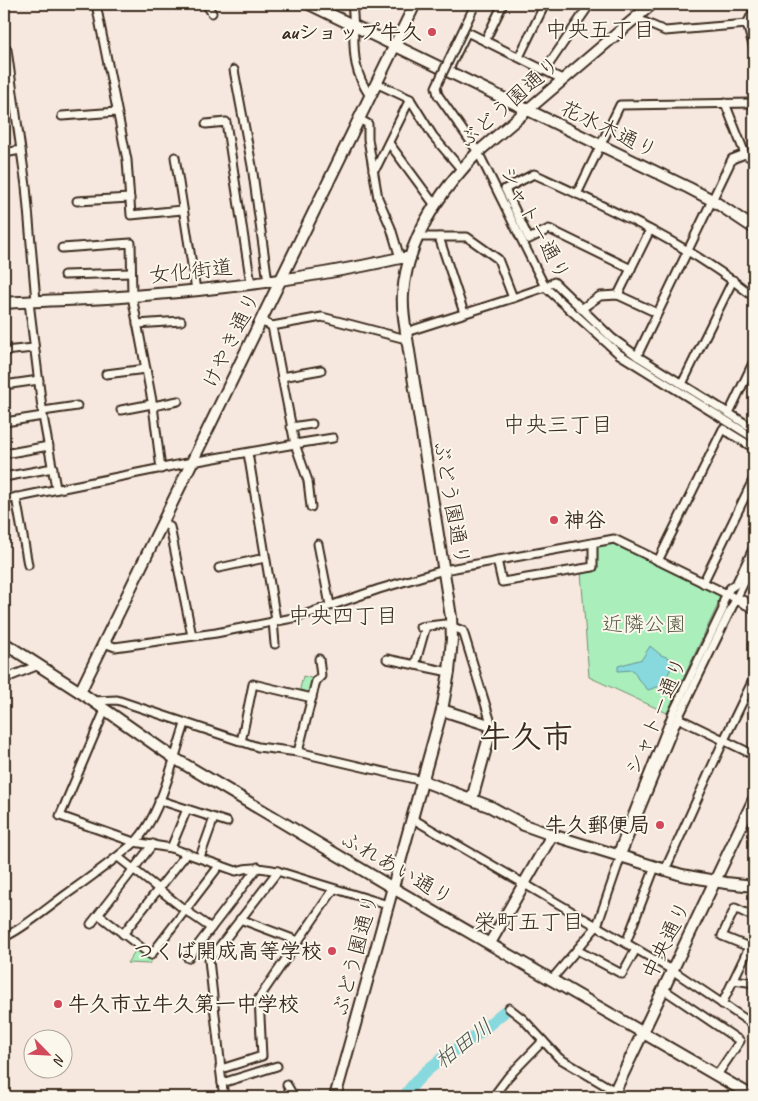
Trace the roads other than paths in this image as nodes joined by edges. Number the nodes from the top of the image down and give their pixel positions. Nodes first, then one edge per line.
1 (96, 4) edge
2 (206, 4) edge
3 (309, 4) edge
4 (352, 4) edge
5 (415, 4) edge
6 (503, 4) edge
7 (545, 4) edge
8 (590, 4) edge
9 (651, 4) edge
10 (474, 6) edge
11 (754, 10) edge
12 (212, 13) dead end
13 (636, 18) junction
14 (747, 24) junction
15 (354, 26) junction
16 (485, 40) junction
17 (394, 46) junction
18 (754, 49) edge
19 (4, 50) edge
20 (519, 57) junction
21 (234, 70) dead end
22 (545, 70) junction
23 (448, 71) junction
24 (564, 80) junction
25 (376, 83) junction
26 (370, 96) junction
27 (410, 99) junction
28 (724, 102) junction
29 (754, 103) edge
30 (528, 110) junction
31 (117, 112) junction
32 (62, 116) dead end
33 (359, 119) junction
34 (206, 124) dead end
35 (389, 143) junction
36 (600, 145) junction
37 (21, 150) junction
38 (478, 152) junction
39 (4, 153) edge
40 (745, 154) junction
41 (175, 157) dead end
42 (754, 160) edge
43 (461, 169) junction
44 (373, 170) junction
45 (577, 194) junction
46 (130, 198) junction
47 (712, 200) junction
48 (77, 201) dead end
49 (434, 204) junction
50 (182, 210) junction
51 (754, 228) edge
52 (650, 230) junction
53 (418, 237) junction
54 (439, 237) junction
55 (62, 248) dead end
56 (687, 250) junction
57 (405, 258) junction
58 (631, 269) junction
59 (131, 273) junction
60 (64, 275) dead end
61 (280, 280) junction
62 (733, 280) junction
63 (268, 282) junction
64 (251, 284) junction
65 (545, 287) junction
66 (196, 290) junction
67 (618, 295) junction
68 (132, 296) junction
69 (754, 297) edge
70 (513, 298) junction
71 (32, 301) junction
72 (4, 303) edge
73 (581, 309) junction
74 (464, 313) junction
75 (657, 313) junction
76 (181, 321) dead end
77 (260, 321) junction
78 (137, 324) junction
79 (272, 326) junction
80 (406, 336) junction
81 (34, 348) junction
82 (4, 351) edge
83 (637, 356) junction
84 (754, 361) edge
85 (146, 369) junction
86 (321, 370) dead end
87 (106, 374) dead end
88 (282, 377) junction
89 (39, 380) junction
90 (682, 384) junction
91 (4, 385) edge
92 (178, 401) dead end
93 (152, 405) junction
94 (77, 406) dead end
95 (122, 410) dead end
96 (43, 413) junction
97 (729, 413) junction
98 (5, 422) edge
99 (312, 424) dead end
100 (291, 426) junction
101 (754, 429) edge
102 (333, 438) dead end
103 (754, 438) edge
104 (295, 444) junction
105 (49, 446) junction
106 (754, 448) edge
107 (248, 453) junction
108 (4, 454) edge
109 (192, 462) junction
110 (53, 468) junction
111 (161, 469) junction
112 (4, 477) edge
113 (754, 478) edge
114 (56, 488) junction
115 (16, 497) junction
116 (4, 500) edge
117 (311, 507) dead end
118 (162, 523) junction
119 (593, 543) junction
120 (318, 544) dead end
121 (754, 547) edge
122 (265, 558) junction
123 (496, 560) junction
124 (658, 561) junction
125 (754, 562) edge
126 (28, 565) dead end
127 (219, 568) dead end
128 (444, 570) junction
129 (703, 583) junction
130 (726, 594) junction
131 (737, 598) junction
132 (330, 605) junction
133 (754, 607) edge
134 (274, 621) junction
135 (452, 626) junction
136 (192, 636) junction
137 (4, 643) edge
138 (104, 643) junction
139 (275, 644) dead end
140 (319, 659) dead end
141 (387, 659) dead end
142 (39, 665) junction
143 (415, 665) junction
144 (449, 672) junction
145 (754, 678) edge
146 (4, 679) edge
147 (80, 692) junction
148 (312, 698) junction
149 (92, 701) junction
150 (105, 710) junction
151 (442, 710) junction
152 (678, 718) junction
153 (185, 724) junction
154 (492, 726) junction
155 (724, 740) junction
156 (240, 742) junction
157 (298, 752) junction
158 (754, 755) edge
159 (174, 758) junction
160 (423, 781) junction
161 (472, 799) junction
162 (160, 800) junction
163 (754, 800) edge
164 (187, 809) junction
165 (214, 818) junction
166 (413, 819) junction
167 (227, 822) dead end
168 (552, 835) junction
169 (134, 842) junction
170 (153, 844) junction
171 (171, 848) junction
172 (620, 852) junction
173 (187, 853) junction
174 (118, 857) junction
175 (200, 858) junction
176 (219, 866) junction
177 (258, 867) junction
178 (660, 868) junction
179 (133, 869) junction
180 (278, 871) junction
181 (715, 881) junction
182 (524, 883) junction
183 (754, 886) edge
184 (393, 888) junction
185 (158, 889) junction
186 (334, 889) junction
187 (388, 905) junction
188 (185, 910) junction
189 (99, 915) junction
190 (754, 916) edge
191 (240, 919) junction
192 (91, 924) dead end
193 (597, 926) junction
194 (211, 928) junction
195 (123, 934) junction
196 (4, 938) edge
197 (754, 939) edge
198 (298, 941) junction
199 (490, 943) junction
200 (626, 943) junction
201 (749, 947) junction
202 (636, 949) junction
203 (577, 950) junction
204 (188, 958) dead end
205 (672, 970) junction
206 (552, 979) junction
207 (734, 980) junction
208 (754, 983) edge
209 (663, 989) junction
210 (722, 1004) junction
211 (509, 1008) dead end
212 (754, 1026) edge
213 (642, 1031) junction
214 (543, 1041) junction
215 (276, 1066) dead end
216 (220, 1067) junction
217 (717, 1075) junction
218 (222, 1083) junction
219 (287, 1085) dead end
220 (613, 1094) edge
221 (754, 1096) edge
222 (224, 1097) edge
223 (294, 1097) edge
224 (335, 1097) edge
225 (493, 1097) edge
226 (625, 1097) edge

1 - 31 street
2 - 12 street
3 - 15 street, 花水木通り
4 - 15 street
5 - 17 street, けやき通り
6 - 16 street
7 - 20 street
8 - 22 street
9 - 13 street, ぶどう園通り
10 - 38 street, シャトー通り, bridge
11 - 14 street
13 - 14 street
13 - 24 street, ぶどう園通り
14 - 18 street
15 - 17 street, 花水木通り
15 - 26 street
16 - 20 street
16 - 23 street
17 - 23 street, 花水木通り
17 - 25 street, けやき通り
19 - 37 street
20 - 22 street
21 - 63 street
22 - 24 street
23 - 30 street, 花水木通り
24 - 30 street, ぶどう園通り
25 - 26 street, けやき通り
25 - 27 street
26 - 33 street, けやき通り
27 - 35 street
27 - 43 street
28 - 29 street
28 - 36 street
28 - 40 street
30 - 36 street, 花水木通り
30 - 38 street, ぶどう園通り
31 - 32 street
31 - 46 street
33 - 44 street
33 - 61 street, けやき通り
34 - 64 street
35 - 44 street
35 - 49 street
36 - 45 street
36 - 47 street, 花水木通り
37 - 39 street
37 - 71 street
38 - 43 street, ぶどう園通り
38 - 65 street, シャトー通り
40 - 42 street
40 - 47 street
41 - 50 street
43 - 49 street, ぶどう園通り
44 - 57 street
45 - 52 street
45 - 58 street
46 - 48 street
46 - 50 street
47 - 51 street, 花水木通り
47 - 56 street
49 - 53 street, ぶどう園通り
50 - 66 street
52 - 56 street
52 - 58 street
53 - 54 street
53 - 57 street, ぶどう園通り
54 - 70 street
54 - 74 street
55 - 59 street
56 - 62 street
56 - 75 street
57 - 61 street, 女化街道
57 - 80 street, ぶどう園通り
58 - 67 street
59 - 60 street
59 - 68 street
61 - 63 street, 女化街道
61 - 77 street, けやき通り
62 - 69 street
62 - 90 street
63 - 64 street, 女化街道
64 - 66 street, 女化街道
65 - 70 street
65 - 73 street
65 - 103 street, シャトー通り
66 - 68 street, 女化街道
67 - 73 street
67 - 75 street
68 - 71 street, 女化街道
68 - 78 street
70 - 74 street
71 - 72 street, 女化街道
71 - 81 street
73 - 83 street
74 - 80 street
75 - 83 street
76 - 78 street
77 - 79 street
77 - 109 street, けやき通り
78 - 85 street
79 - 80 street
79 - 88 street
80 - 128 street, ぶどう園通り
81 - 82 street
81 - 89 street
83 - 90 street
84 - 97 street
85 - 87 street
85 - 93 street
86 - 88 street
88 - 100 street
89 - 91 street
89 - 96 street
90 - 97 street
92 - 93 street
93 - 95 street
93 - 111 street
94 - 96 street
96 - 98 street
96 - 105 street
97 - 101 street
99 - 100 street
100 - 104 street
102 - 104 street
104 - 107 street
104 - 117 street
105 - 108 street
105 - 110 street
106 - 124 street
107 - 109 street
107 - 122 street
109 - 111 street
109 - 118 street, けやき通り
110 - 112 street
110 - 114 street
111 - 114 street
113 - 129 street
114 - 115 street
115 - 116 street
115 - 126 street
118 - 136 street
118 - 138 street, けやき通り
119 - 123 street
119 - 123 street
119 - 124 street
120 - 132 street
121 - 130 street, シャトー通り
122 - 127 street
122 - 134 street
123 - 128 street
124 - 129 street
125 - 131 street
128 - 132 street
128 - 135 street, ぶどう園通り
129 - 130 street
130 - 131 street
130 - 172 street, シャトー通り
131 - 133 street
131 - 152 street
132 - 134 street
134 - 136 street
134 - 139 street
135 - 143 street
135 - 144 street, ぶどう園通り
135 - 154 street
136 - 138 street
137 - 142 street, ふれあい通り
138 - 147 street, けやき通り
140 - 148 street
141 - 143 street
142 - 146 street
142 - 147 street, ふれあい通り
143 - 144 street
144 - 151 street, ぶどう園通り
145 - 155 street
147 - 149 street, ふれあい通り
148 - 156 street
148 - 157 street
149 - 150 street, ふれあい通り
149 - 153 street
150 - 159 street, ふれあい通り
150 - 169 street
151 - 154 street
151 - 160 street, ぶどう園通り
152 - 155 street
152 - 172 street
153 - 156 street
153 - 159 street
154 - 161 street
155 - 158 street
155 - 178 street
156 - 157 street
157 - 160 street
159 - 162 street
159 - 184 street, ふれあい通り
160 - 161 street
160 - 166 street, ぶどう園通り
161 - 168 street
162 - 164 street
162 - 169 street
163 - 181 street, 中央通り
164 - 165 street
164 - 171 street
165 - 167 street
165 - 175 street
166 - 182 street
166 - 184 street, ぶどう園通り
168 - 172 street
168 - 182 street
169 - 170 street
169 - 174 street
170 - 171 street
170 - 179 street
171 - 173 street
172 - 178 street
172 - 193 street
173 - 175 street
173 - 185 street
174 - 179 street
174 - 196 street
175 - 176 street
176 - 177 street
176 - 188 street
177 - 180 street
177 - 194 street
178 - 181 street
178 - 200 street
179 - 185 street
179 - 189 street
180 - 186 street
180 - 191 street
181 - 183 street
181 - 205 street, 中央通り
182 - 193 street
182 - 199 street
184 - 187 street, ぶどう園通り
184 - 199 street, ふれあい通り
185 - 188 street
185 - 195 street
186 - 187 street
186 - 198 street
187 - 224 street, ぶどう園通り
188 - 194 street
188 - 195 street
189 - 192 street
189 - 195 street
190 - 201 street
191 - 198 street
191 - 216 street
193 - 200 street
193 - 203 street
194 - 204 street
197 - 201 street
198 - 216 street
199 - 206 street, ふれあい通り
200 - 202 street
201 - 207 street
202 - 203 street
202 - 205 street
203 - 206 street
205 - 209 street, 中央通り
205 - 210 street
206 - 213 street, ふれあい通り
207 - 208 street
207 - 210 street
209 - 213 street, 中央通り
209 - 217 street
210 - 212 street
211 - 214 street
213 - 217 street, ふれあい通り
213 - 220 street, 中央通り
214 - 220 street
214 - 225 street
215 - 218 street
216 - 218 street
217 - 221 street, ふれあい通り
218 - 222 street
219 - 223 street
220 - 226 street

